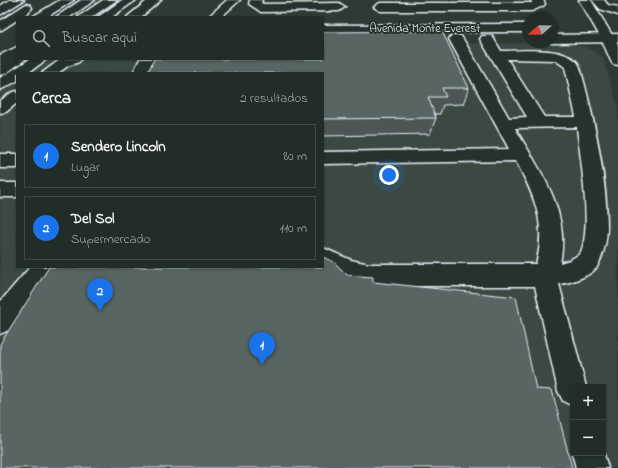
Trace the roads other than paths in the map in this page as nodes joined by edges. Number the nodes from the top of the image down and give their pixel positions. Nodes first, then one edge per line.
1 (37, 0) edge
2 (68, 0) edge
3 (90, 0) edge
4 (98, 0) edge
5 (111, 0) edge
6 (130, 0) edge
7 (134, 0) edge
8 (234, 0) edge
9 (585, 0) edge
10 (598, 0) edge
11 (616, 0) edge
12 (153, 2) edge
13 (618, 2) edge
14 (257, 3) edge
15 (470, 3) edge
16 (537, 3) edge
17 (321, 4) edge
18 (398, 4) edge
19 (380, 7) dead end
20 (22, 8) edge
21 (339, 8) dead end
22 (0, 11) edge
23 (618, 11) edge
24 (40, 16) edge
25 (64, 16) edge
26 (74, 16) edge
27 (86, 16) edge
28 (106, 16) edge
29 (134, 16) edge
30 (215, 16) edge
31 (0, 27) edge
32 (522, 28) edge
33 (618, 28) edge
34 (324, 29) edge
35 (558, 29) edge
36 (16, 30) edge
37 (609, 35) edge
38 (0, 39) edge
39 (456, 39) junction
40 (487, 39) junction
41 (522, 39) edge
42 (558, 39) edge
43 (324, 40) edge
44 (16, 46) edge
45 (16, 52) edge
46 (0, 55) edge
47 (497, 55) junction
48 (17, 60) edge
49 (38, 60) edge
50 (71, 60) edge
51 (146, 60) edge
52 (618, 61) edge
53 (0, 62) edge
54 (0, 71) edge
55 (20, 72) edge
56 (50, 72) edge
57 (140, 72) edge
58 (509, 72) junction
59 (16, 74) edge
60 (0, 85) edge
61 (16, 97) edge
62 (0, 108) edge
63 (494, 108) junction
64 (584, 122) junction
65 (502, 123) junction
66 (539, 123) junction
67 (520, 155) junction
68 (324, 158) edge
69 (0, 161) edge
70 (16, 161) edge
71 (0, 190) edge
72 (16, 190) edge
73 (324, 258) edge
74 (44, 268) edge
75 (545, 275) junction
76 (0, 321) edge
77 (571, 384) edge
78 (589, 456) edge
79 (592, 468) edge

1 - 20 main road
2 - 24 main road
3 - 25 main road
4 - 26 main road
5 - 27 main road
6 - 28 main road
7 - 12 main road
8 - 30 main road
9 - 37 main road
10 - 23 main road
11 - 13 main road
12 - 29 main road
14 - 17 main road
15 - 16 main road
15 - 18 main road
17 - 21 main road
18 - 19 main road
20 - 22 main road
20 - 31 main road
32 - 34 main road, Avenida Monte Everest
33 - 37 main road
35 - 37 main road
36 - 38 main road
37 - 42 main road
37 - 52 main road
39 - 40 main road, Avenida Monte Everest
39 - 43 main road, Avenida Monte Everest
39 - 63 main road
40 - 41 main road, Avenida Monte Everest
40 - 47 main road
44 - 46 main road
45 - 53 main road
47 - 58 main road
47 - 64 main road
48 - 54 main road
49 - 55 main road
50 - 56 main road
51 - 57 main road
58 - 63 main road
58 - 66 main road
59 - 60 main road
61 - 62 main road
63 - 65 main road
64 - 66 main road
64 - 75 main road
65 - 66 main road
65 - 67 main road
67 - 68 main road
67 - 75 main road
69 - 70 main road
71 - 72 main road
73 - 75 main road
74 - 76 main road
75 - 77 main road
78 - 79 main road

